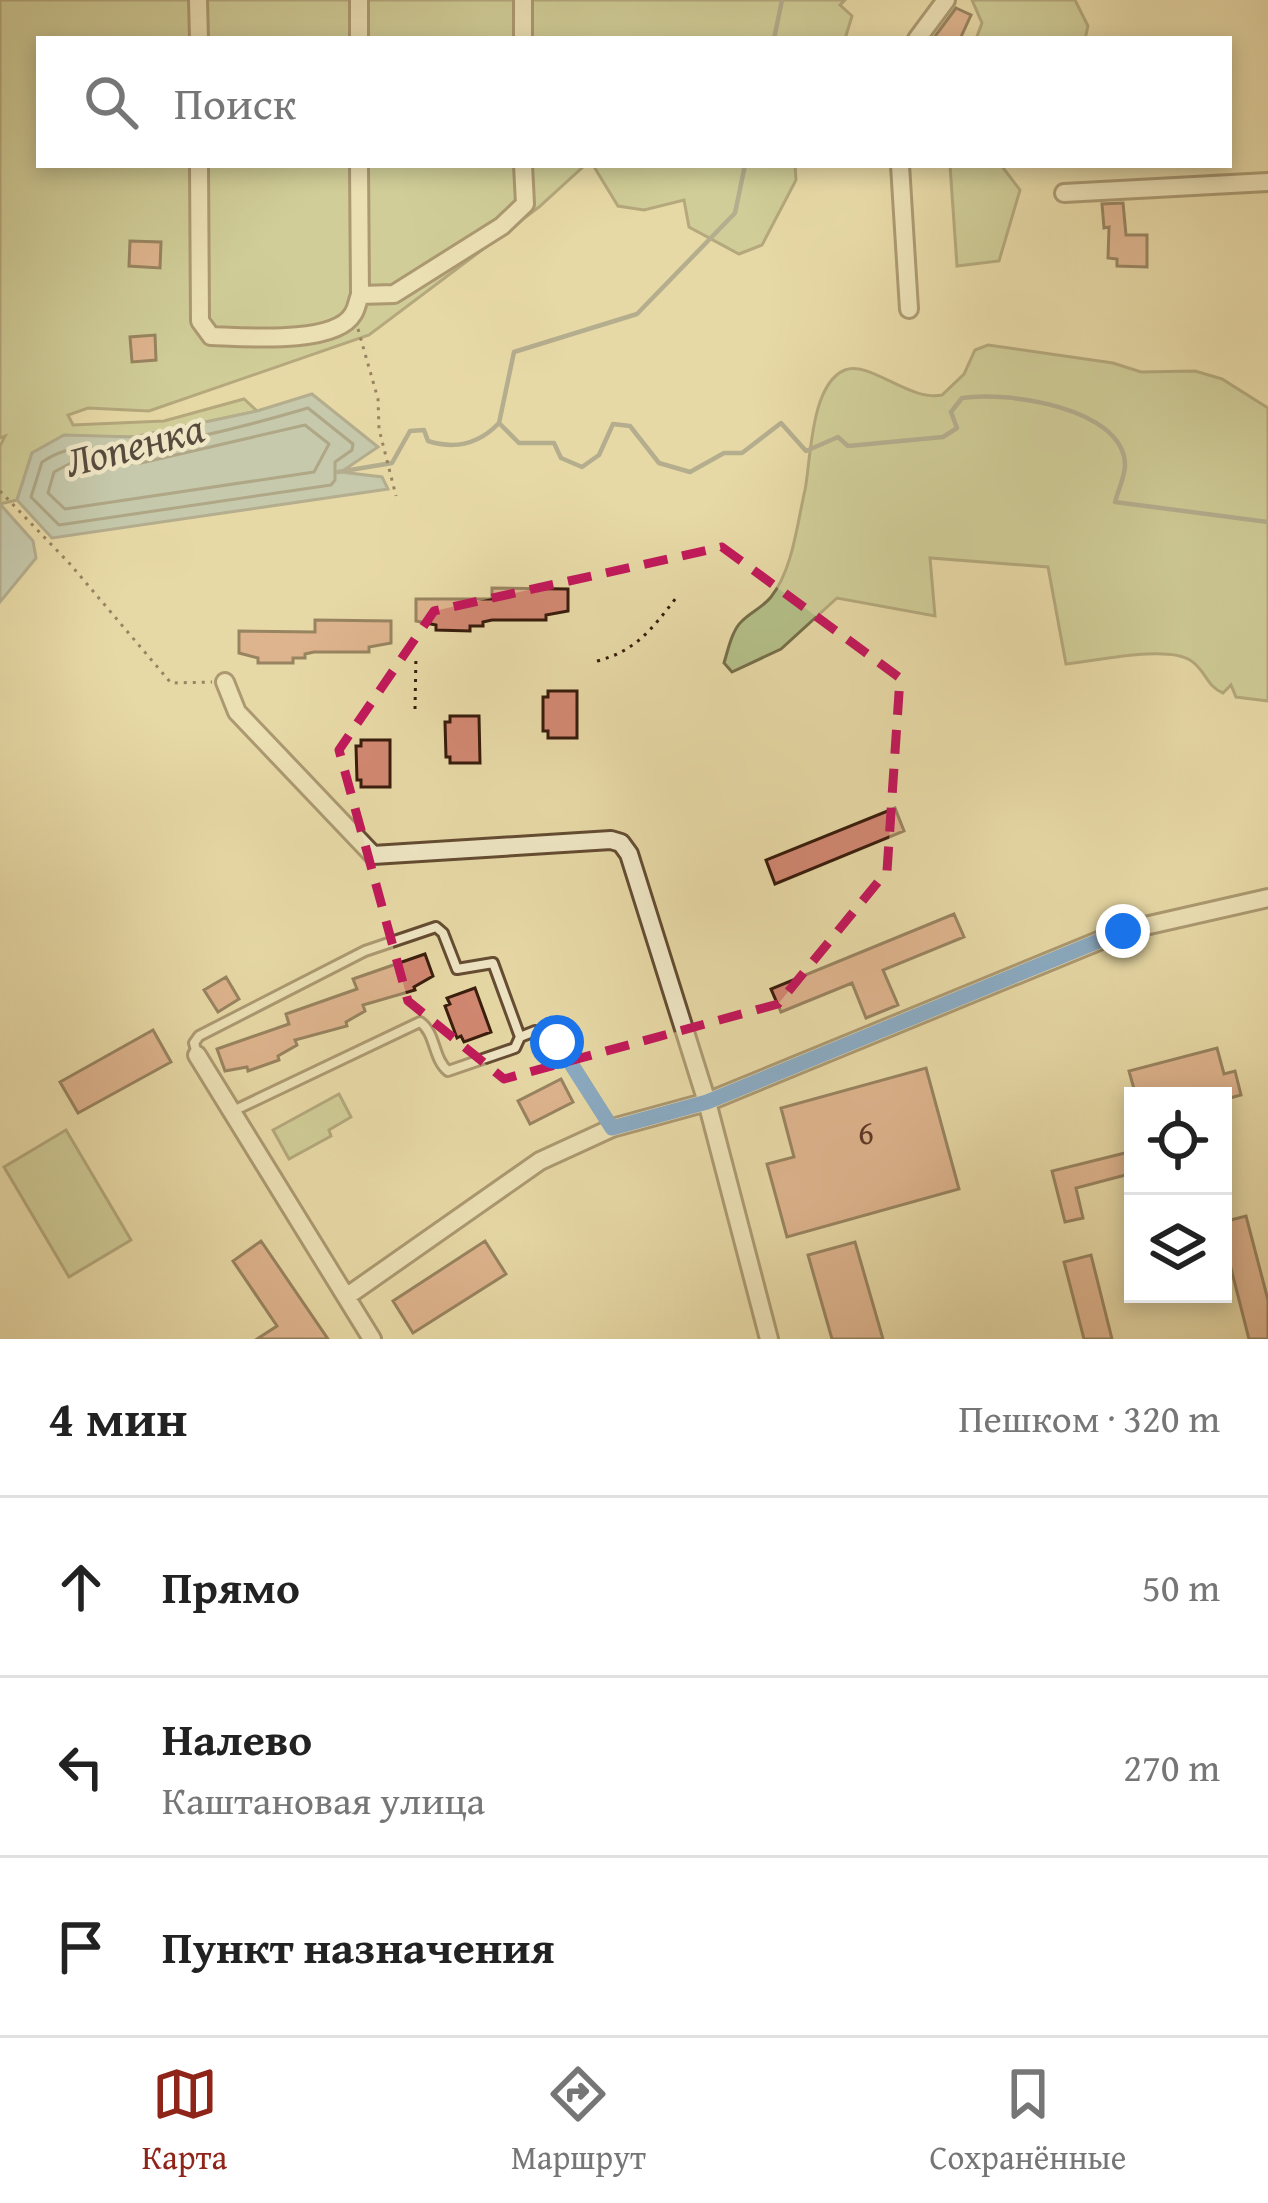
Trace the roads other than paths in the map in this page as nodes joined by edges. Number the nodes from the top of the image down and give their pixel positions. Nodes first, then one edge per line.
1 (198, 0) edge
2 (358, 0) edge
3 (523, 0) edge
4 (946, 0) edge
5 (199, 36) edge
6 (359, 36) edge
7 (523, 36) edge
8 (919, 36) edge
9 (199, 168) edge
10 (359, 168) edge
11 (523, 168) edge
12 (900, 168) edge
13 (1268, 182) edge
14 (1064, 193) dead end
15 (360, 295) junction
16 (909, 309) dead end
17 (225, 682) road end
18 (1268, 898) edge
19 (520, 1036) junction
20 (197, 1055) joint
21 (707, 1102) junction
22 (230, 1113) junction
23 (612, 1128) junction
24 (346, 1297) junction
25 (372, 1339) edge
26 (769, 1339) edge

1 - 5 street
2 - 6 street
3 - 7 street
4 - 8 street
9 - 15 street
10 - 15 street
11 - 15 street
12 - 16 street
13 - 14 street
17 - 21 street
18 - 21 street
19 - 20 lane
19 - 22 lane
19 - 23 lane
20 - 22 street
21 - 23 street
21 - 26 street
22 - 24 street
23 - 24 street
24 - 25 street

